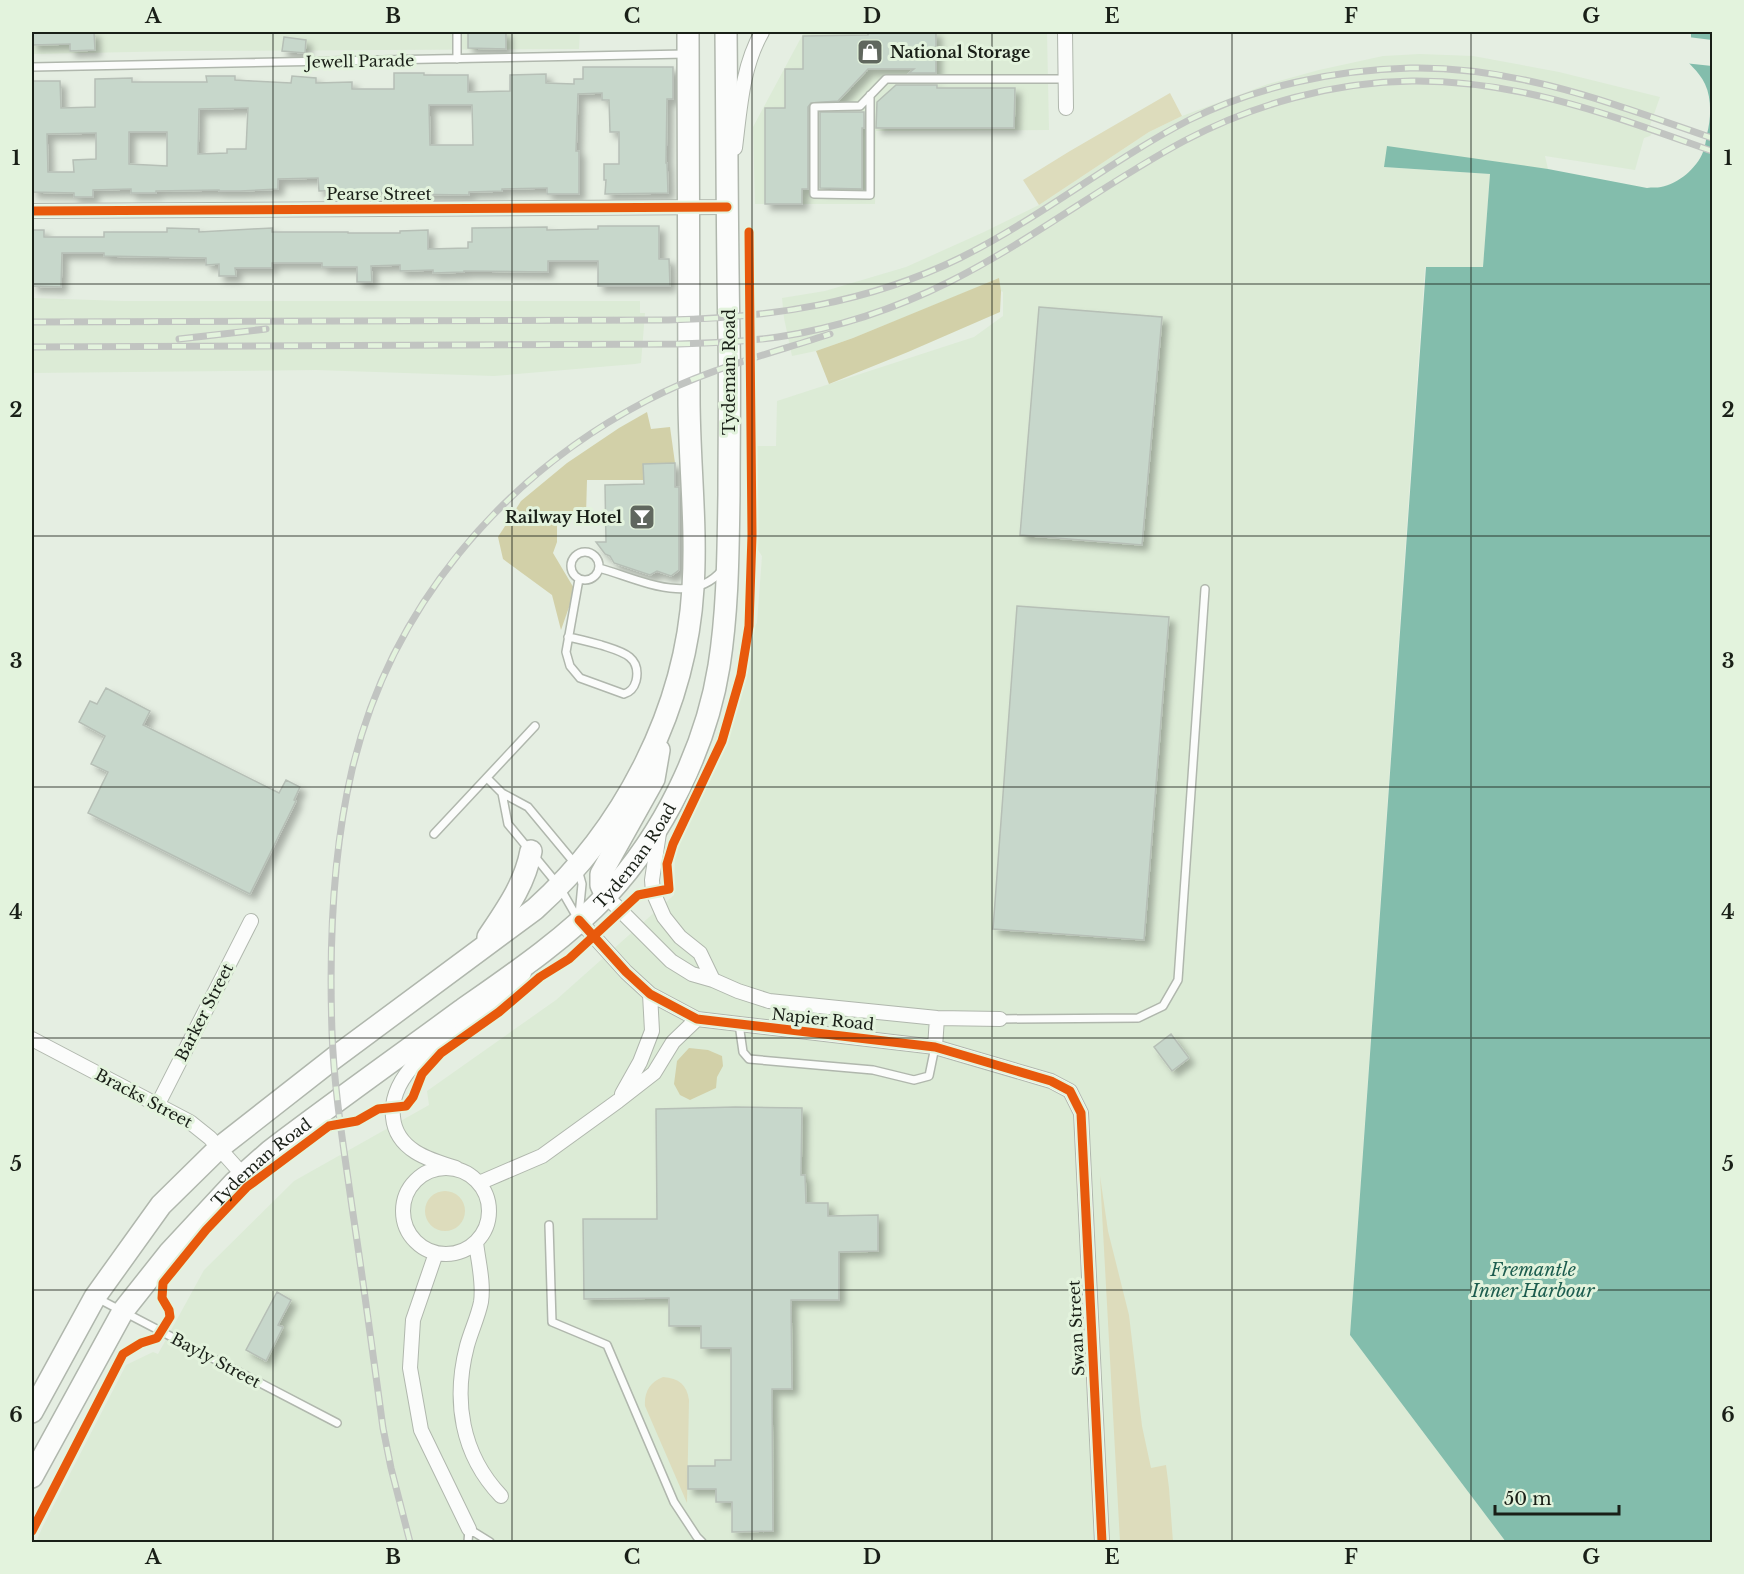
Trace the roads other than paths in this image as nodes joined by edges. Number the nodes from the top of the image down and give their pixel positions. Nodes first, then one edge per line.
1 (457, 32) edge
2 (688, 32) edge
3 (726, 32) edge
4 (762, 32) edge
5 (1065, 32) edge
6 (688, 54) junction
7 (457, 59) junction
8 (32, 67) edge
9 (1065, 80) junction
10 (870, 95) junction
11 (1066, 108) dead end
12 (689, 207) junction
13 (727, 207) junction
14 (32, 211) edge
15 (728, 562) junction
16 (599, 568) junction
17 (579, 579) junction
18 (693, 589) junction
19 (1205, 589) dead end
20 (568, 637) junction
21 (664, 722) junction
22 (535, 726) dead end
23 (487, 778) junction
24 (502, 793) junction
25 (660, 825) junction
26 (434, 834) dead end
27 (531, 851) junction
28 (577, 866) junction
29 (559, 886) junction
30 (606, 896) junction
31 (579, 920) junction
32 (250, 921) dead end
33 (480, 950) junction
34 (534, 959) junction
35 (713, 980) junction
36 (650, 994) junction
37 (937, 1018) junction
38 (697, 1019) junction
39 (1000, 1019) joint
40 (739, 1024) junction
41 (32, 1039) edge
42 (935, 1047) junction
43 (618, 1101) junction
44 (158, 1104) junction
45 (1080, 1113) joint
46 (219, 1148) junction
47 (456, 1168) junction
48 (243, 1175) junction
49 (479, 1183) junction
50 (549, 1226) dead end
51 (476, 1242) junction
52 (436, 1253) junction
53 (95, 1297) junction
54 (123, 1311) junction
55 (32, 1412) edge
56 (337, 1423) dead end
57 (32, 1478) edge
58 (501, 1496) dead end
59 (469, 1536) edge
60 (490, 1542) edge
61 (702, 1542) edge
62 (1102, 1542) edge

1 - 7 lane
2 - 6 main road
3 - 13 main road, Tydeman Road
4 - 13 street
5 - 9 street
6 - 7 lane, Jewell Parade
6 - 12 main road
7 - 8 lane, Jewell Parade
9 - 10 lane
9 - 11 street
10 - 10 lane
12 - 13 street, Pearse Street
12 - 14 street, Pearse Street
12 - 18 main road
13 - 15 main road, Tydeman Road
15 - 18 lane
15 - 25 main road, Tydeman Road
16 - 17 lane
16 - 17 lane
16 - 18 lane
17 - 20 lane
18 - 21 main road
19 - 39 lane
20 - 20 lane
21 - 28 main road
21 - 30 main road
22 - 23 lane
23 - 24 lane
23 - 26 lane
24 - 27 lane
24 - 28 lane
25 - 30 main road, Tydeman Road
25 - 35 street
27 - 29 lane
27 - 33 main road
28 - 29 main road
28 - 31 lane
29 - 31 lane
29 - 33 main road
30 - 31 main road, Tydeman Road
30 - 35 street, Napier Road
31 - 34 main road, Tydeman Road
31 - 36 street, Napier Road
32 - 44 street, Barker Street
33 - 46 main road
34 - 47 street
34 - 48 main road, Tydeman Road
35 - 37 street, Napier Road
36 - 38 street, Napier Road
36 - 43 street
37 - 39 street, Napier Road
37 - 42 street
38 - 40 street, Napier Road
38 - 43 street
40 - 42 street, Napier Road
40 - 42 lane
41 - 44 street, Bracks Street
42 - 45 street, Napier Road
43 - 49 street
44 - 46 street, Bracks Street
45 - 62 street, Swan Street
46 - 48 street, Bracks Street
46 - 53 main road
47 - 49 street
47 - 52 street
48 - 54 main road, Tydeman Road
49 - 51 street
50 - 61 lane
51 - 52 street
51 - 58 street
52 - 59 street
53 - 54 lane, Bayly Street
53 - 55 main road
54 - 56 lane, Bayly Street
54 - 57 main road, Tydeman Road
59 - 60 lane

